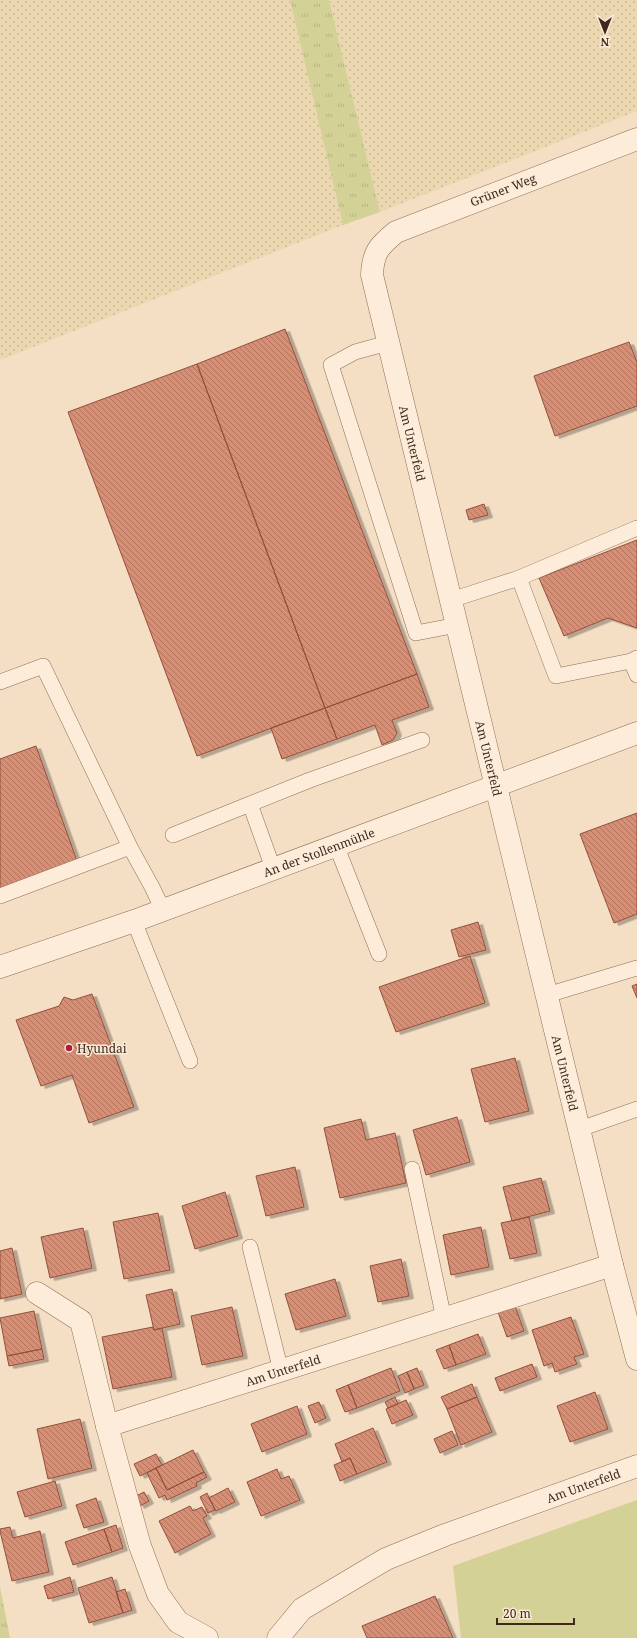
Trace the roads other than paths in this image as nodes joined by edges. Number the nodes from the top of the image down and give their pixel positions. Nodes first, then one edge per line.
1 (637, 140) edge
2 (377, 251) joint
3 (388, 342) junction
4 (637, 528) edge
5 (519, 578) junction
6 (451, 600) junction
7 (458, 625) junction
8 (635, 665) edge
9 (0, 682) edge
10 (637, 733) edge
11 (422, 740) dead end
12 (495, 786) junction
13 (250, 804) junction
14 (173, 834) dead end
15 (336, 845) junction
16 (130, 847) junction
17 (273, 868) junction
18 (0, 896) edge
19 (163, 910) junction
20 (134, 921) junction
21 (379, 954) dead end
22 (0, 967) edge
23 (637, 968) edge
24 (547, 995) junction
25 (190, 1061) dead end
26 (637, 1109) edge
27 (580, 1129) junction
28 (412, 1169) dead end
29 (250, 1248) dead end
30 (612, 1265) junction
31 (37, 1293) dead end
32 (444, 1319) junction
33 (637, 1359) edge
34 (281, 1371) junction
35 (108, 1426) junction
36 (637, 1466) edge
37 (208, 1638) edge
38 (278, 1638) edge

1 - 2 street, Grüner Weg
2 - 3 street, Am Unterfeld
3 - 6 street, Am Unterfeld
3 - 7 lane
4 - 5 lane
5 - 6 lane
5 - 8 lane
6 - 7 street, Am Unterfeld
7 - 12 street, Am Unterfeld
9 - 16 lane
10 - 12 street, An der Stollenmühle
11 - 13 lane
12 - 15 street, An der Stollenmühle
12 - 24 street, Am Unterfeld
13 - 14 lane
13 - 17 lane
15 - 17 street, An der Stollenmühle
15 - 21 lane
16 - 18 lane
16 - 19 lane
17 - 19 street, An der Stollenmühle
19 - 20 street, An der Stollenmühle
20 - 22 street, An der Stollenmühle
20 - 25 lane
23 - 24 lane
24 - 27 street, Am Unterfeld
26 - 27 lane
27 - 30 street, Am Unterfeld
28 - 32 lane
29 - 34 lane
30 - 32 street, Am Unterfeld
30 - 33 street, Am Unterfeld
31 - 35 street
32 - 34 street, Am Unterfeld
34 - 35 street, Am Unterfeld
35 - 37 street
36 - 38 street, Am Unterfeld

